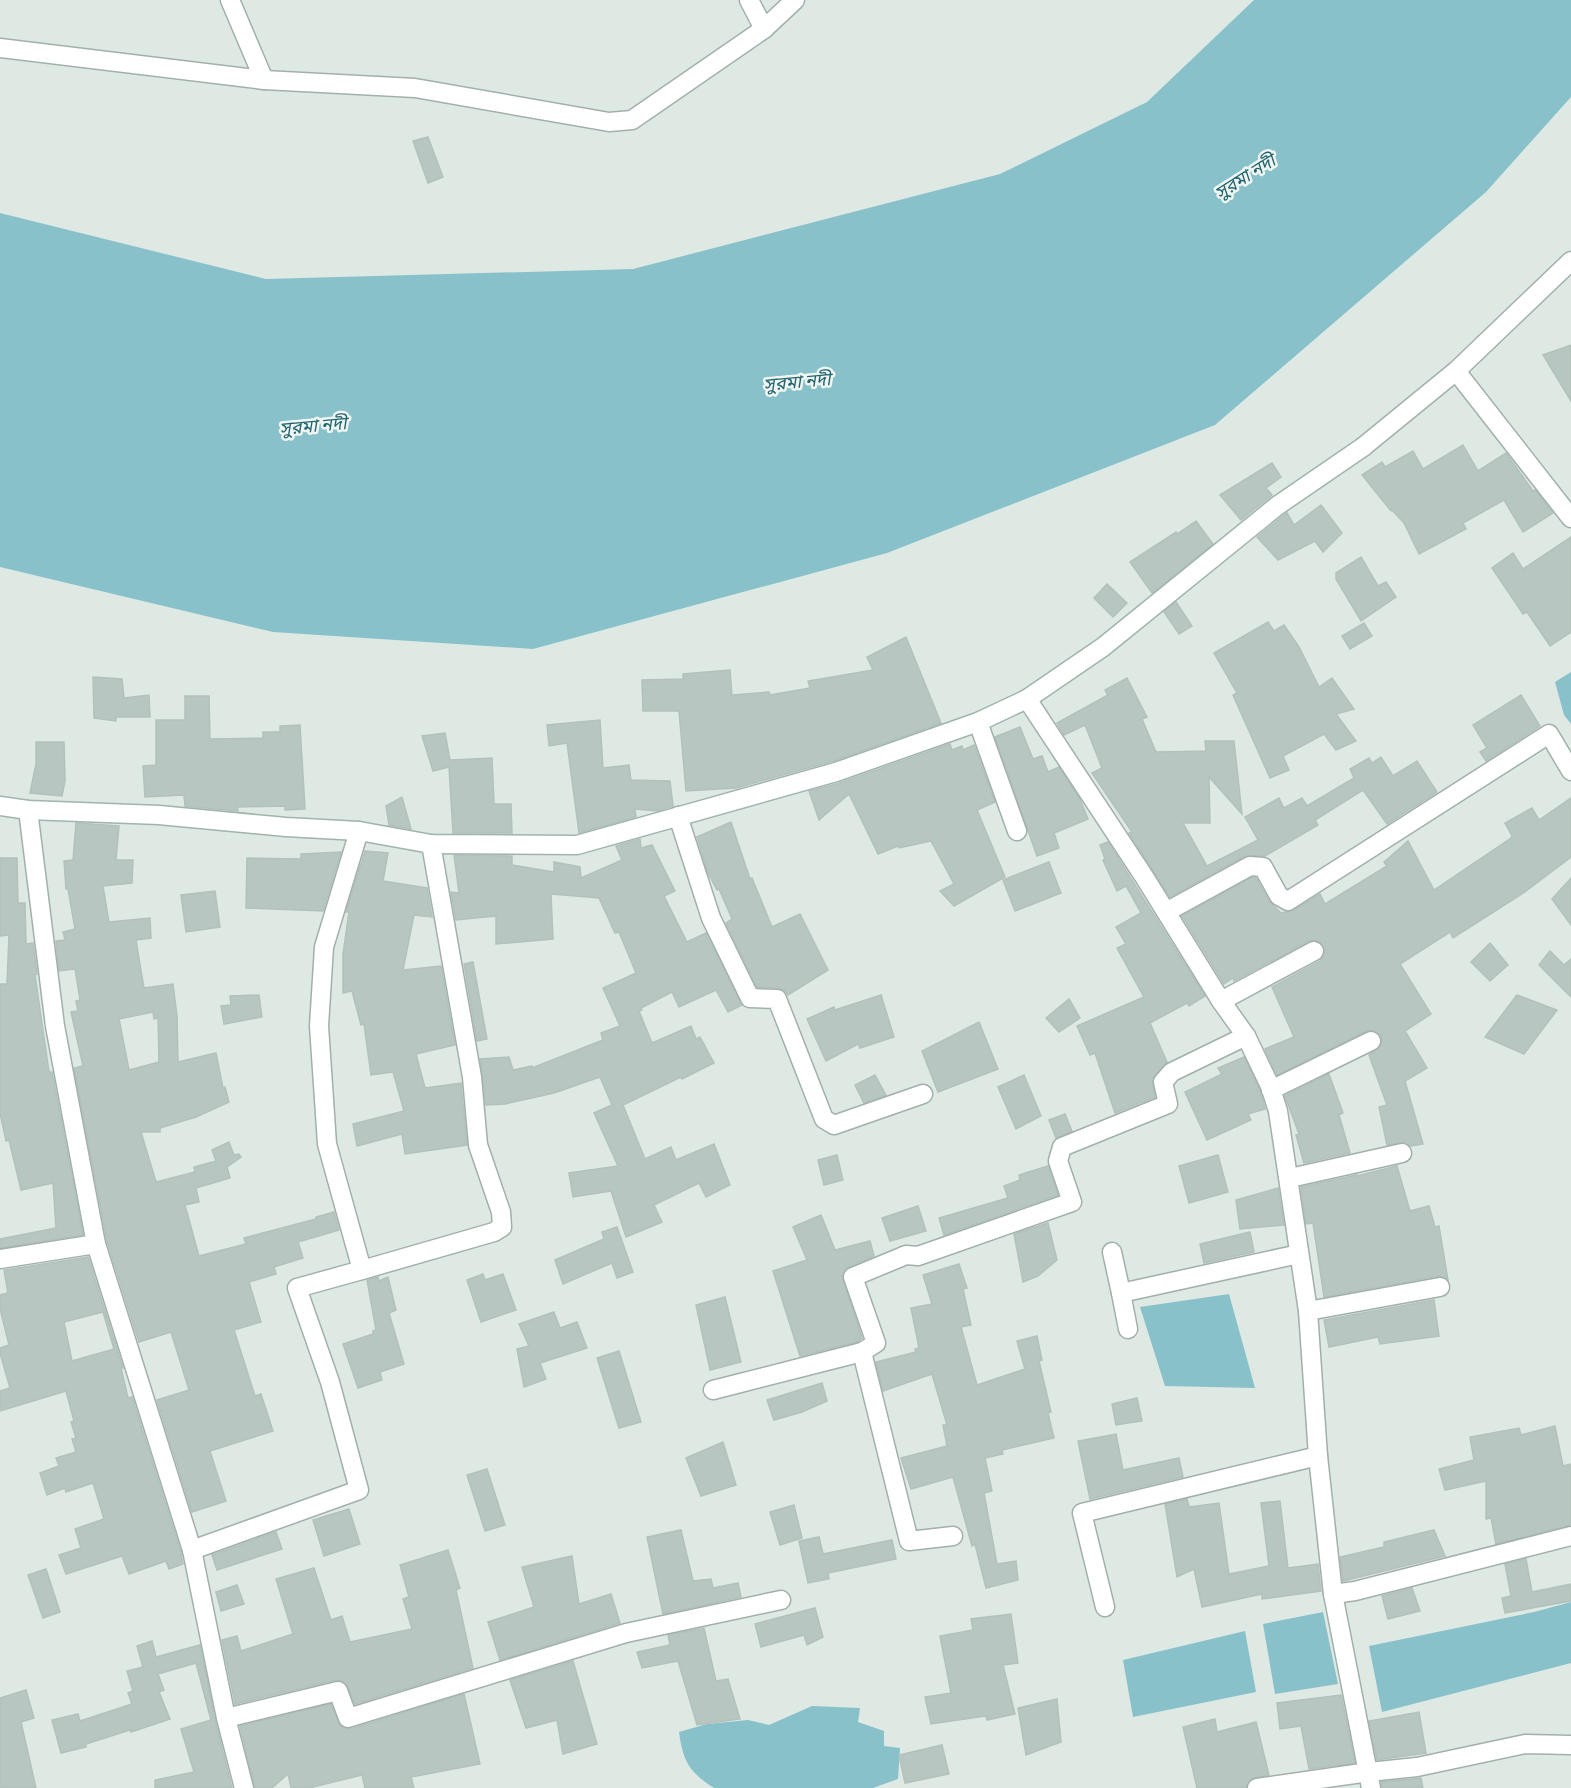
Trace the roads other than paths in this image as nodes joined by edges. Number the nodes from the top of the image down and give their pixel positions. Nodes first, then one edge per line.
1 (230, 0) edge
2 (749, 0) edge
3 (795, 0) edge
4 (765, 29) junction
5 (0, 48) edge
6 (264, 80) junction
7 (1571, 261) edge
8 (1456, 372) junction
9 (1571, 518) edge
10 (1027, 699) junction
11 (978, 722) junction
12 (1571, 771) edge
13 (0, 806) edge
14 (28, 810) junction
15 (678, 816) junction
16 (359, 831) junction
17 (1017, 831) dead end
18 (431, 844) junction
19 (1166, 912) junction
20 (1314, 951) dead end
21 (1221, 1001) junction
22 (1246, 1036) junction
23 (1371, 1041) dead end
24 (1271, 1090) junction
25 (923, 1094) dead end
26 (1402, 1152) dead end
27 (1290, 1178) junction
28 (96, 1244) junction
29 (1112, 1252) dead end
30 (1299, 1254) junction
31 (0, 1259) edge
32 (362, 1270) junction
33 (1440, 1287) dead end
34 (1121, 1293) junction
35 (1308, 1311) junction
36 (1128, 1329) dead end
37 (862, 1352) junction
38 (712, 1390) dead end
39 (1318, 1456) junction
40 (952, 1536) dead end
41 (1571, 1536) edge
42 (192, 1550) junction
43 (1334, 1594) junction
44 (781, 1600) dead end
45 (1106, 1607) dead end
46 (226, 1718) junction
47 (1571, 1745) edge
48 (1370, 1780) edge
49 (244, 1788) edge
50 (1257, 1788) edge

1 - 6 street
2 - 4 street
3 - 4 street
4 - 6 street
5 - 6 street
7 - 8 street
8 - 9 street
8 - 10 street
10 - 11 street
10 - 19 street
11 - 15 street
11 - 17 street
12 - 19 street
13 - 14 street
14 - 16 street
14 - 28 street
15 - 18 street
15 - 25 street
16 - 18 street
16 - 32 street
18 - 32 street
19 - 21 street
20 - 21 street
21 - 22 street
22 - 24 street
22 - 37 street
23 - 24 street
24 - 27 street
26 - 27 street
27 - 30 street
28 - 31 street
28 - 42 street
29 - 34 street
30 - 34 street
30 - 35 street
32 - 42 street
33 - 35 street
34 - 36 street
35 - 39 street
37 - 38 street
37 - 40 street
39 - 43 street
39 - 45 street
41 - 43 street
42 - 46 street
43 - 48 street
44 - 46 street
46 - 49 street
47 - 48 street
48 - 50 street

